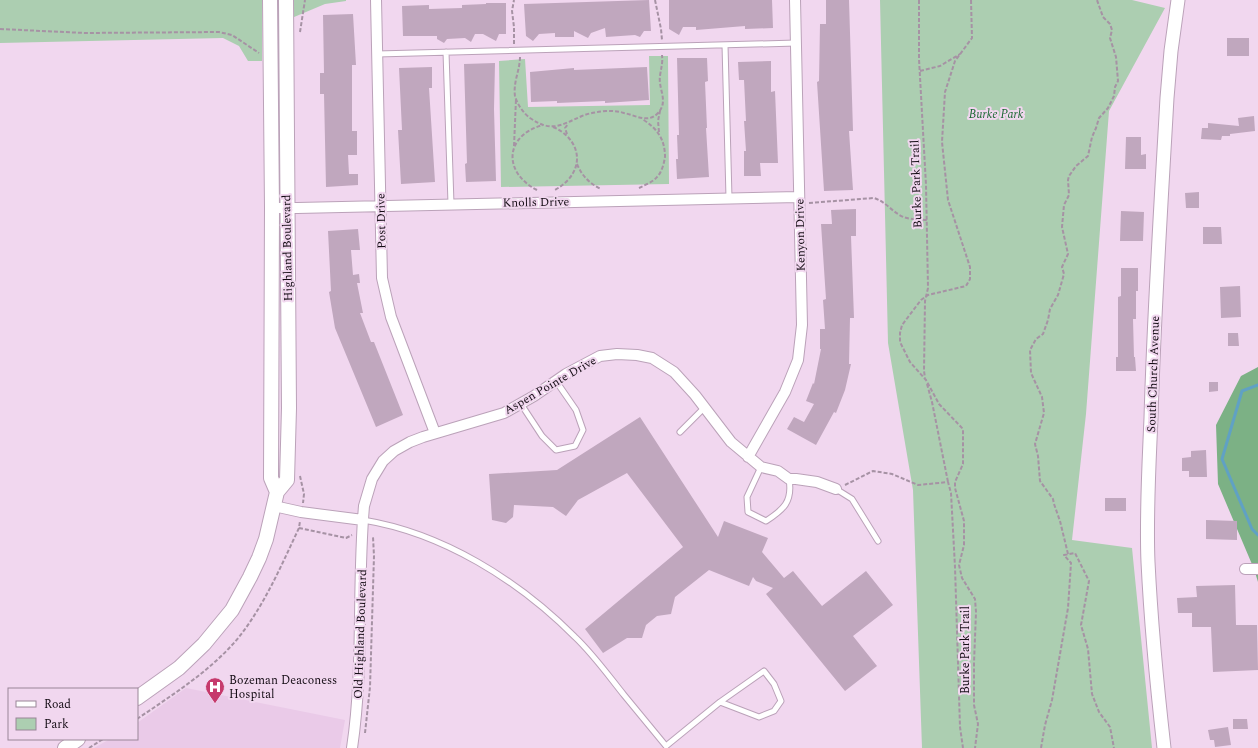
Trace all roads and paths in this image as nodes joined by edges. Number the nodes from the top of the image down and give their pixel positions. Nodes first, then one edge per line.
1 (270, 0) edge
2 (286, 0) edge
3 (376, 0) edge
4 (514, 0) edge
5 (655, 0) edge
6 (795, 0) edge
7 (919, 0) edge
8 (971, 0) edge
9 (1097, 0) edge
10 (1178, 0) edge
11 (0, 29) edge
12 (796, 43) junction
13 (725, 45) junction
14 (662, 46) junction
15 (514, 50) junction
16 (520, 50) junction
17 (446, 52) junction
18 (961, 53) junction
19 (377, 54) junction
20 (270, 60) junction
21 (920, 71) junction
22 (516, 96) junction
23 (660, 110) junction
24 (641, 119) junction
25 (570, 122) junction
26 (544, 125) junction
27 (552, 126) junction
28 (659, 134) junction
29 (567, 135) junction
30 (513, 150) junction
31 (577, 162) junction
32 (639, 188) dead end
33 (601, 189) dead end
34 (537, 190) dead end
35 (555, 190) dead end
36 (729, 198) junction
37 (799, 200) junction
38 (451, 204) junction
39 (381, 206) junction
40 (272, 208) junction
41 (287, 208) junction
42 (927, 220) junction
43 (926, 296) junction
44 (926, 380) junction
45 (556, 381) junction
46 (521, 404) junction
47 (704, 408) junction
48 (680, 432) dead end
49 (435, 433) junction
50 (748, 457) junction
51 (761, 467) junction
52 (789, 479) junction
53 (948, 482) junction
54 (836, 489) junction
55 (277, 492) junction
56 (274, 506) junction
57 (363, 520) junction
58 (878, 541) dead end
59 (1068, 554) junction
60 (1245, 569) dead end
61 (1258, 569) edge
62 (138, 697) edge
63 (720, 702) junction
64 (77, 740) edge
65 (101, 740) edge
66 (65, 748) edge
67 (88, 748) edge
68 (352, 748) edge
69 (963, 748) edge
70 (975, 748) edge
71 (1041, 748) edge
72 (1114, 748) edge
73 (1164, 748) edge

1 - 20 main road, Highland Boulevard
2 - 41 main road, Highland Boulevard
3 - 19 street, Post Drive
4 - 15 path
5 - 14 path
6 - 12 street, Kenyon Drive
7 - 21 path, Burke Park Trail
8 - 18 path
9 - 59 path
10 - 73 street, South Church Avenue
11 - 20 path
12 - 13 lane
12 - 37 street, Kenyon Drive
13 - 14 lane
13 - 36 lane
14 - 16 lane
14 - 23 path
15 - 16 lane
15 - 17 lane
16 - 22 path
17 - 19 lane
17 - 38 lane
18 - 21 path
18 - 43 path
19 - 39 street, Post Drive
20 - 40 main road, Highland Boulevard
21 - 42 path, Burke Park Trail
22 - 26 path
22 - 30 path
23 - 24 path
23 - 28 path
24 - 25 path
24 - 28 path
25 - 27 path
25 - 29 path
26 - 27 path
26 - 30 path
27 - 29 path
28 - 32 path
29 - 31 path
30 - 34 path
31 - 33 path
31 - 35 path
36 - 37 street, Knolls Drive
36 - 38 street, Knolls Drive
37 - 42 path
37 - 50 street, Kenyon Drive
38 - 39 street, Knolls Drive
39 - 41 street, Knolls Drive
39 - 49 street, Post Drive
40 - 41 street, Knolls Drive
40 - 55 main road, Highland Boulevard
41 - 55 main road, Highland Boulevard
42 - 43 path, Burke Park Trail
43 - 44 path, Burke Park Trail
43 - 44 path, Burke Park Trail
44 - 53 path, Burke Park Trail
44 - 70 path, Burke Park Trail
45 - 46 street, Aspen Pointe Drive
45 - 46 lane
45 - 47 street, Aspen Pointe Drive
46 - 49 street, Aspen Pointe Drive
47 - 48 lane
47 - 50 street, Aspen Pointe Drive
49 - 57 street, Aspen Pointe Drive
50 - 51 street, Aspen Pointe Drive
51 - 52 street
51 - 52 lane
52 - 54 street
53 - 54 path
53 - 69 path, Burke Park Trail
54 - 58 lane
55 - 56 main road, Highland Boulevard
56 - 57 street
56 - 62 main road, Highland Boulevard
57 - 63 lane
57 - 68 street, Old Highland Boulevard
59 - 71 path
59 - 72 path
60 - 61 street
63 - 63 lane
64 - 66 main road
65 - 67 path

